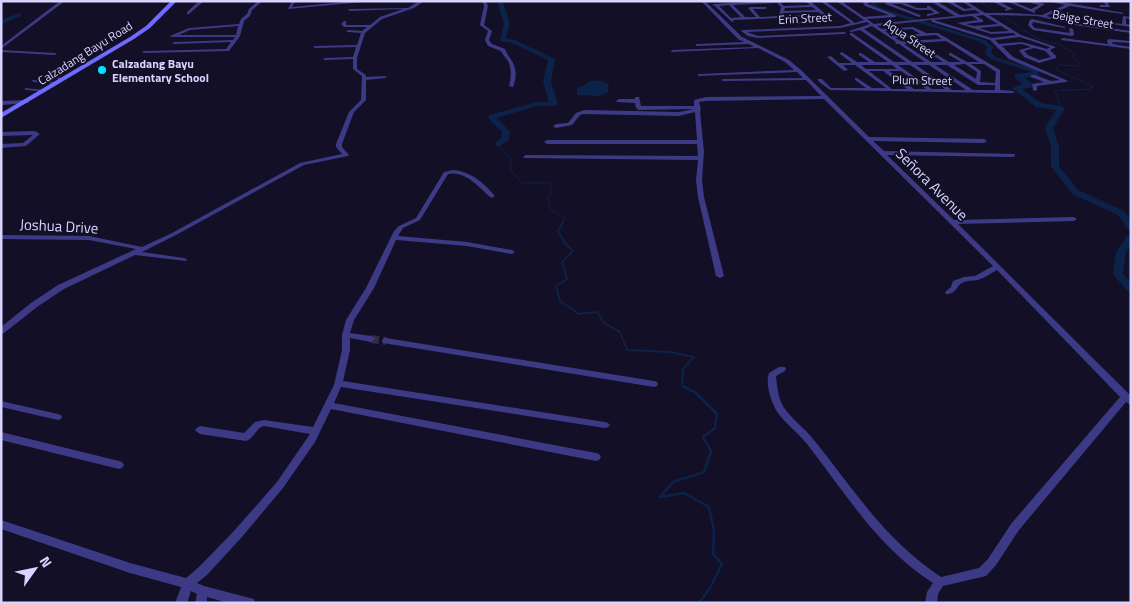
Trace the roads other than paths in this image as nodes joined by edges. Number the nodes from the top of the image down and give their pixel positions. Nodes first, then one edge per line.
1 (42, 1) edge
2 (57, 1) edge
3 (63, 1) edge
4 (174, 1) edge
5 (202, 1) edge
6 (260, 1) edge
7 (297, 1) edge
8 (372, 1) edge
9 (422, 1) edge
10 (484, 1) edge
11 (703, 1) edge
12 (790, 1) edge
13 (807, 1) edge
14 (822, 1) edge
15 (838, 1) edge
16 (963, 1) edge
17 (992, 1) edge
18 (1008, 1) edge
19 (1024, 1) edge
20 (1049, 1) edge
21 (1074, 1) edge
22 (1105, 1) edge
23 (284, 2) edge
24 (293, 2) edge
25 (363, 2) edge
26 (778, 2) edge
27 (933, 2) edge
28 (763, 3) junction
29 (862, 3) edge
30 (900, 3) junction
31 (1068, 3) edge
32 (730, 4) junction
33 (812, 6) junction
34 (940, 6) junction
35 (413, 8) junction
36 (765, 8) junction
37 (929, 8) junction
38 (1062, 8) junction
39 (783, 9) junction
40 (977, 9) junction
41 (350, 10) dead end
42 (1030, 10) junction
43 (819, 11) junction
44 (882, 11) junction
45 (869, 12) junction
46 (188, 13) dead end
47 (855, 13) junction
48 (1092, 13) junction
49 (984, 14) junction
50 (1012, 14) junction
51 (971, 15) junction
52 (1037, 15) junction
53 (825, 16) junction
54 (959, 16) junction
55 (1043, 16) junction
56 (1109, 16) junction
57 (745, 18) junction
58 (761, 18) junction
59 (781, 18) junction
60 (921, 18) junction
61 (1131, 18) edge
62 (865, 19) junction
63 (929, 19) junction
64 (1124, 19) junction
65 (1087, 20) junction
66 (833, 21) junction
67 (345, 22) dead end
68 (1131, 22) edge
69 (1106, 23) junction
70 (784, 24) junction
71 (854, 24) junction
72 (240, 25) junction
73 (872, 25) junction
74 (1002, 25) junction
75 (371, 26) junction
76 (1088, 26) junction
77 (1131, 26) edge
78 (860, 28) junction
79 (974, 28) junction
80 (788, 29) junction
81 (843, 30) junction
82 (880, 30) junction
83 (963, 30) junction
84 (348, 31) dead end
85 (1047, 31) junction
86 (1071, 31) junction
87 (363, 32) junction
88 (851, 32) junction
89 (1013, 32) junction
90 (1131, 32) edge
91 (925, 34) junction
92 (794, 35) junction
93 (238, 36) junction
94 (1020, 36) junction
95 (890, 37) junction
96 (1090, 37) dead end
97 (1131, 37) edge
98 (992, 39) junction
99 (945, 40) junction
100 (233, 41) junction
101 (1131, 42) edge
102 (174, 43) dead end
103 (747, 43) junction
104 (899, 43) junction
105 (1092, 43) junction
106 (698, 44) dead end
107 (882, 44) junction
108 (999, 45) junction
109 (1110, 45) junction
110 (868, 46) junction
111 (315, 47) dead end
112 (758, 48) junction
113 (1037, 48) junction
114 (1131, 48) edge
115 (1, 49) edge
116 (358, 49) junction
117 (1047, 50) junction
118 (673, 51) dead end
119 (144, 52) dead end
120 (327, 52) dead end
121 (55, 54) dead end
122 (842, 54) dead end
123 (861, 54) dead end
124 (951, 54) dead end
125 (936, 55) dead end
126 (829, 57) dead end
127 (354, 58) junction
128 (325, 59) dead end
129 (1040, 61) junction
130 (873, 63) junction
131 (892, 63) junction
132 (910, 63) junction
133 (929, 63) junction
134 (948, 63) junction
135 (966, 63) junction
136 (984, 63) junction
137 (838, 64) junction
138 (855, 64) junction
139 (1034, 68) junction
140 (846, 70) dead end
141 (864, 70) junction
142 (884, 70) junction
143 (901, 70) junction
144 (799, 71) junction
145 (48, 75) dead end
146 (700, 75) dead end
147 (1033, 76) dead end
148 (384, 77) dead end
149 (63, 78) junction
150 (365, 79) junction
151 (807, 79) junction
152 (857, 79) dead end
153 (723, 80) dead end
154 (820, 80) dead end
155 (34, 81) dead end
156 (840, 81) dead end
157 (56, 83) junction
158 (978, 83) junction
159 (1051, 83) junction
160 (998, 84) junction
161 (511, 86) dead end
162 (27, 89) dead end
163 (849, 90) junction
164 (871, 90) junction
165 (891, 90) junction
166 (912, 90) junction
167 (930, 90) junction
168 (1035, 90) dead end
169 (45, 91) junction
170 (951, 91) junction
171 (970, 91) junction
172 (997, 92) junction
173 (1013, 92) dead end
174 (826, 97) junction
175 (618, 101) dead end
176 (26, 102) junction
177 (696, 103) junction
178 (1, 104) edge
179 (3, 114) edge
180 (556, 126) dead end
181 (1, 134) edge
182 (868, 139) junction
183 (984, 141) dead end
184 (547, 142) dead end
185 (700, 142) junction
186 (1, 146) edge
187 (882, 153) junction
188 (1013, 155) dead end
189 (526, 157) dead end
190 (700, 158) junction
191 (492, 196) dead end
192 (1074, 219) dead end
193 (952, 222) junction
194 (1, 236) edge
195 (394, 238) junction
196 (144, 248) junction
197 (512, 252) dead end
198 (137, 253) junction
199 (184, 260) dead end
200 (997, 267) junction
201 (720, 276) dead end
202 (949, 292) dead end
203 (1, 331) edge
204 (346, 335) junction
205 (371, 339) tunnel mouth
206 (386, 341) tunnel mouth
207 (782, 369) dead end
208 (338, 383) junction
209 (654, 384) dead end
210 (1128, 400) edge
211 (1, 404) edge
212 (328, 405) junction
213 (58, 418) dead end
214 (605, 425) dead end
215 (200, 430) dead end
216 (316, 431) junction
217 (1, 436) edge
218 (596, 458) dead end
219 (120, 465) dead end
220 (1, 524) edge
221 (940, 582) junction
222 (188, 584) junction
223 (203, 591) junction
224 (181, 603) edge
225 (201, 603) edge
226 (250, 603) edge
227 (931, 603) edge

1 - 2 street
3 - 115 street
4 - 149 street, Calzadang Bayu Road
5 - 46 street
6 - 72 street
7 - 24 street
8 - 25 street
9 - 35 street
10 - 161 street
11 - 103 street, Señora Avenue
12 - 26 street
13 - 33 street
14 - 71 street
15 - 47 street, Aqua Street
16 - 40 street
17 - 50 street
18 - 42 street
19 - 42 street
20 - 31 street
21 - 22 street
23 - 24 street
24 - 25 street
26 - 28 street
26 - 39 street
27 - 30 street
27 - 34 street
27 - 40 street
28 - 32 street
28 - 36 street
29 - 44 street
29 - 45 street
30 - 37 street
30 - 60 street
31 - 38 street
31 - 64 street
32 - 57 street
32 - 57 street
33 - 39 street
33 - 43 street
34 - 37 street
34 - 54 street
35 - 41 street
35 - 75 street
36 - 58 street
36 - 58 street
37 - 60 street
38 - 48 street
38 - 55 street
39 - 43 street
39 - 59 street
40 - 49 street
42 - 52 street
43 - 53 street
44 - 45 street
44 - 62 street, Erin Street
45 - 47 street
47 - 62 street, Aqua Street
48 - 56 street
48 - 65 street
49 - 50 street
49 - 51 street
49 - 74 street
50 - 52 street
51 - 54 street
51 - 79 street
52 - 55 street
53 - 59 street
53 - 66 street
54 - 63 street
55 - 76 street
56 - 64 street
56 - 69 street
57 - 58 street
58 - 59 street
59 - 70 street
60 - 63 street
60 - 73 street
61 - 64 street
62 - 71 street, Erin Street
62 - 73 street, Aqua Street
63 - 83 street
64 - 68 street
64 - 69 street
64 - 77 street
65 - 69 street
65 - 76 street
66 - 70 street
66 - 81 street
67 - 75 street
70 - 80 street
71 - 81 street, Erin Street
72 - 93 street
72 - 93 street
73 - 78 street
73 - 82 street, Aqua Street
74 - 79 street
74 - 89 street
75 - 87 street
76 - 90 street
78 - 88 street
78 - 107 street
79 - 83 street
79 - 89 street
80 - 81 street, Erin Street
80 - 92 street
80 - 92 street, Erin Street
81 - 88 street
81 - 92 street
82 - 91 street
82 - 95 street, Aqua Street
83 - 98 street
84 - 87 street
85 - 86 street
85 - 86 street, Beige Street
85 - 105 street
86 - 97 street, Beige Street
87 - 116 street
88 - 110 street
89 - 94 street
91 - 95 street
91 - 99 street
93 - 100 street
94 - 98 street
94 - 117 street
95 - 104 street, Aqua Street
96 - 105 street
98 - 108 street
99 - 104 street
99 - 136 street
100 - 102 street
100 - 119 street
101 - 109 street
103 - 106 street
103 - 112 street, Señora Avenue
104 - 107 street
104 - 133 street, Aqua Street
105 - 109 street
107 - 110 street
107 - 132 street
108 - 113 street
108 - 139 street
109 - 114 street
110 - 131 street
111 - 116 street
112 - 118 street
112 - 144 street, Señora Avenue
113 - 117 street
113 - 129 street
115 - 121 street
116 - 120 street
116 - 127 street
117 - 129 street
122 - 138 street
123 - 130 street
124 - 135 street
125 - 134 street
126 - 137 street
127 - 128 street
127 - 150 street
129 - 139 street
130 - 131 street
130 - 138 street
131 - 132 street
131 - 143 street
132 - 133 street
132 - 170 street
133 - 134 street
133 - 171 street, Aqua Street
134 - 135 street
134 - 158 street
135 - 136 street
135 - 158 street
136 - 160 street
137 - 138 street
137 - 140 street
138 - 141 street
139 - 159 street
141 - 142 street
141 - 165 street
142 - 143 street
142 - 166 street
143 - 167 street
144 - 146 street
144 - 151 street, Señora Avenue
145 - 149 street
147 - 159 street
148 - 150 street
149 - 157 street, Calzadang Bayu Road
150 - 196 street
151 - 153 street
151 - 174 street, Señora Avenue
152 - 164 street
154 - 163 street, Plum Street
155 - 157 street
156 - 163 street
157 - 169 street, Calzadang Bayu Road
158 - 160 street
159 - 168 street
160 - 172 street
162 - 169 street
163 - 164 street, Plum Street
164 - 165 street, Plum Street
165 - 166 street, Plum Street
166 - 167 street, Plum Street
167 - 170 street, Plum Street
169 - 176 street, Calzadang Bayu Road
170 - 171 street, Plum Street
171 - 172 street, Plum Street
172 - 173 street, Plum Street
174 - 177 street
174 - 182 street, Señora Avenue
175 - 177 street
176 - 178 street
176 - 179 street, Calzadang Bayu Road
177 - 180 street
177 - 185 street
181 - 186 street
182 - 183 street
182 - 187 street, Señora Avenue
184 - 185 street
185 - 190 street
187 - 188 street
187 - 193 street, Señora Avenue
189 - 190 street
190 - 201 street
191 - 195 street
192 - 193 street
193 - 200 street, Señora Avenue
194 - 196 street, Joshua Drive
195 - 197 street
195 - 204 street
196 - 198 street
198 - 199 street
198 - 203 street
200 - 202 street
200 - 210 street, Señora Avenue
204 - 205 street
204 - 208 street
206 - 209 street
207 - 221 street
208 - 212 street
208 - 214 street
210 - 221 street
211 - 213 street
212 - 216 street
212 - 218 street
215 - 216 street
216 - 222 street
217 - 219 street
220 - 222 street
221 - 227 street
222 - 223 street
222 - 224 street
223 - 225 street
223 - 226 street

